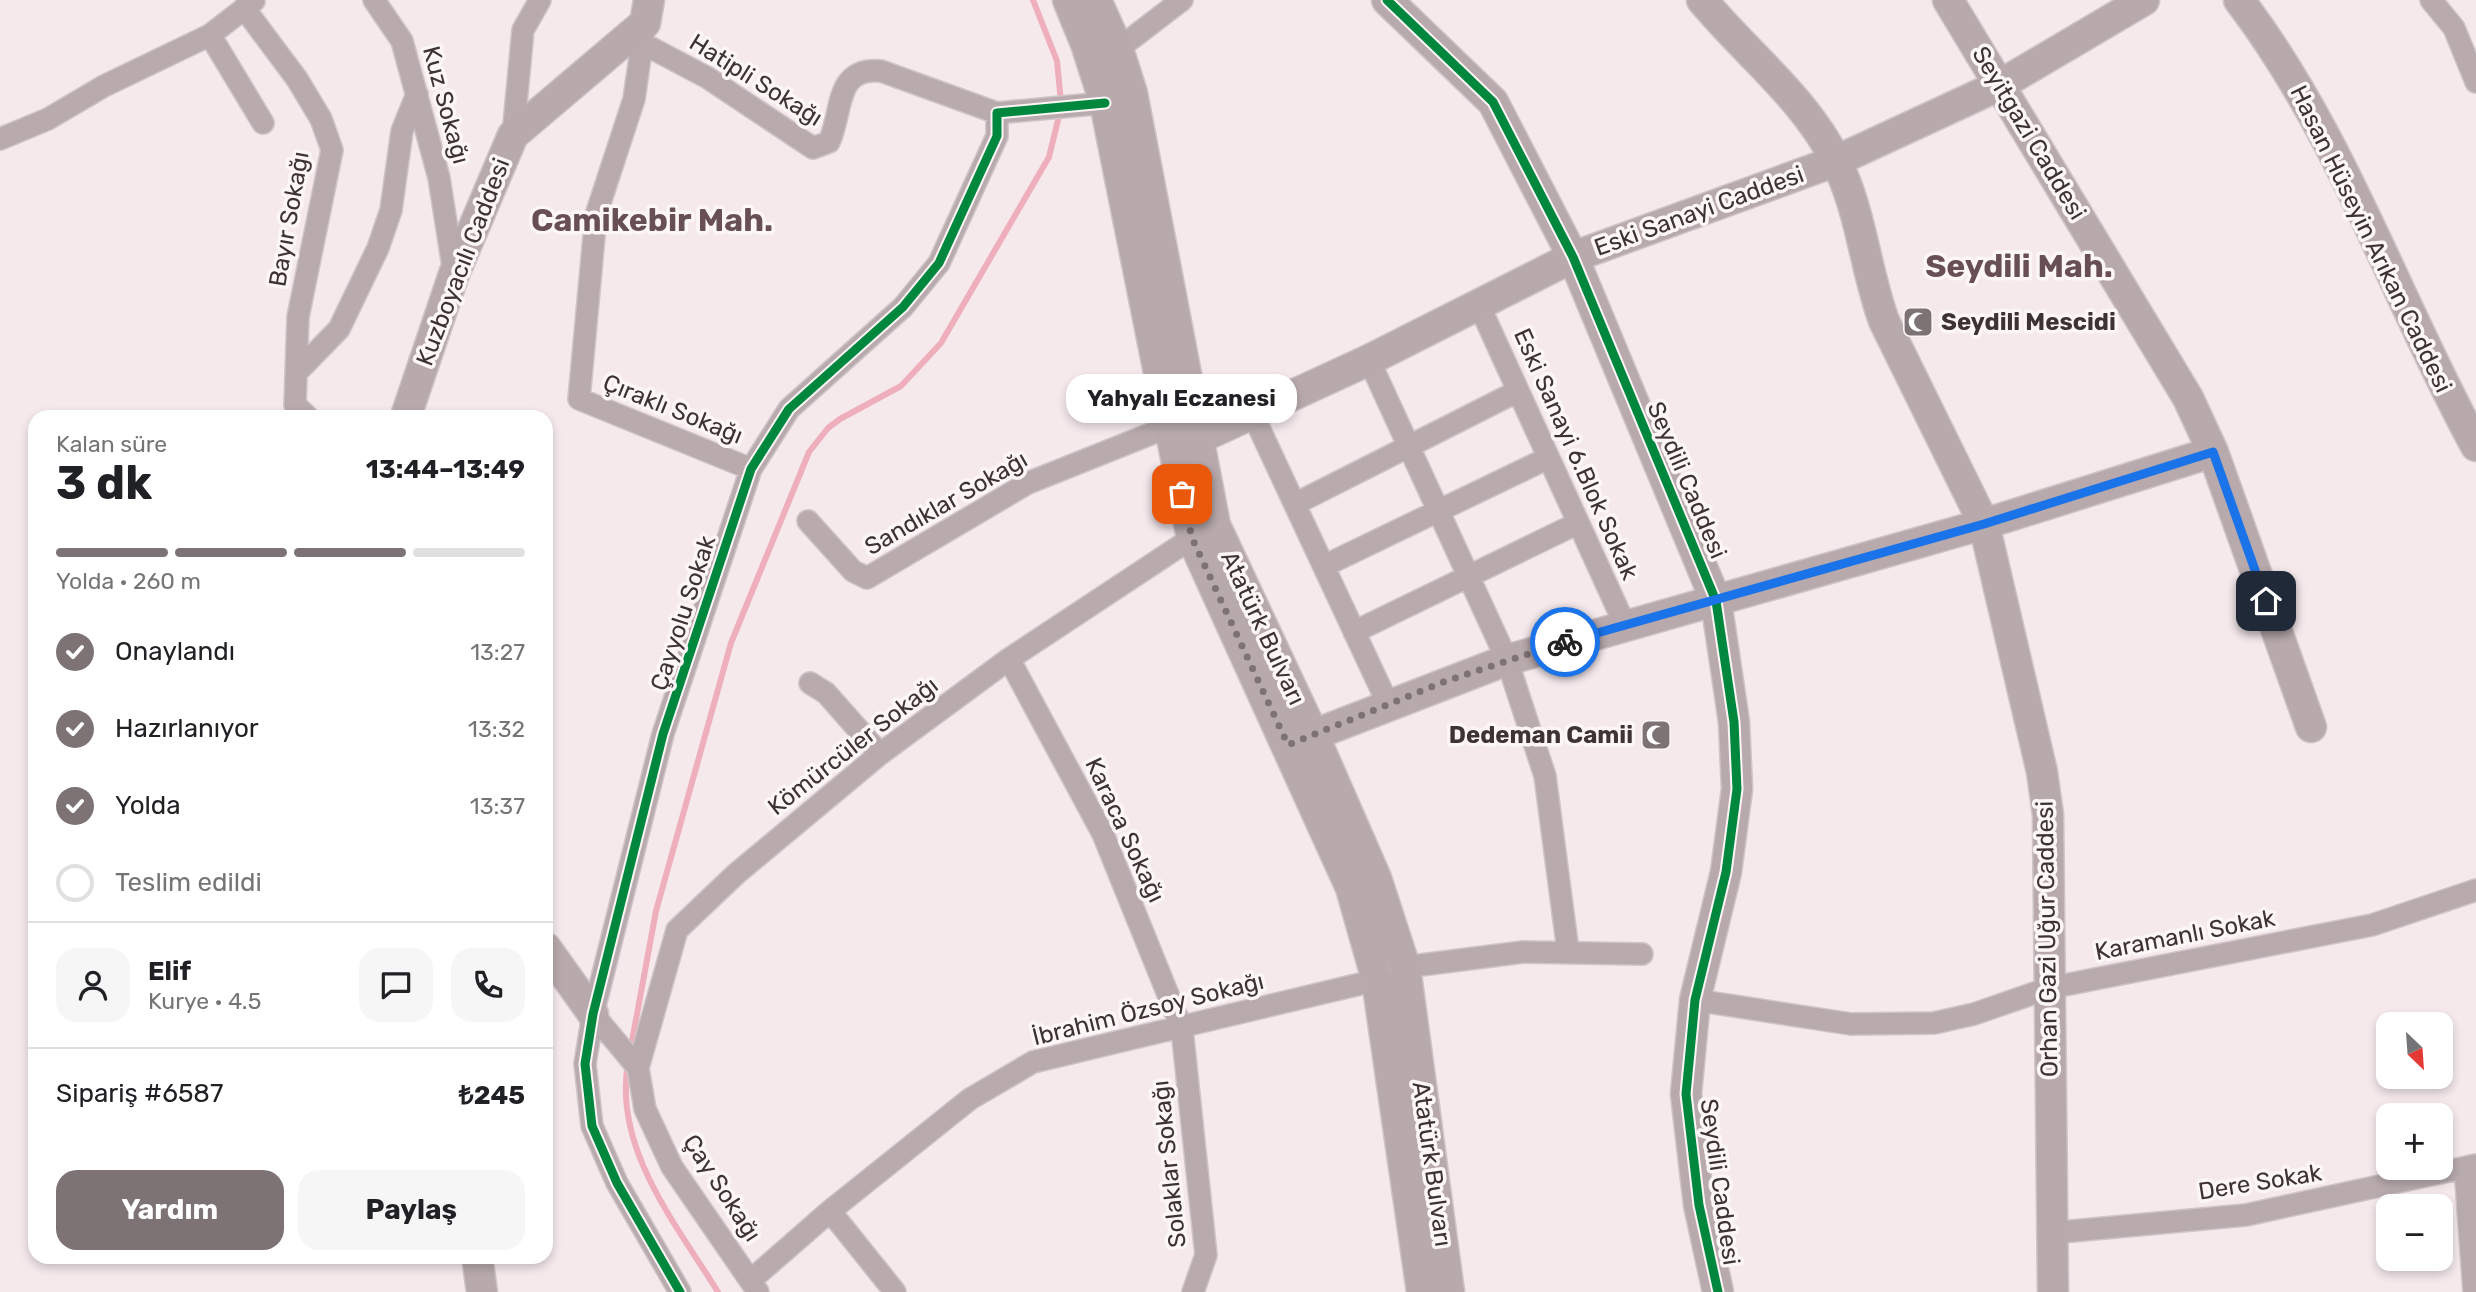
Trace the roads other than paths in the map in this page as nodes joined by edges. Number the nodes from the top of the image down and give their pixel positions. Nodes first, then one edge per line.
1 (374, 0) edge
2 (540, 0) edge
3 (1068, 0) edge
4 (1096, 0) edge
5 (1182, 0) edge
6 (1387, 0) edge
7 (1702, 0) edge
8 (1948, 0) edge
9 (2144, 0) edge
10 (2239, 0) edge
11 (2431, 0) edge
12 (250, 4) edge
13 (645, 22) edge
14 (210, 34) junction
15 (1118, 49) junction
16 (2476, 82) edge
17 (2000, 85) junction
18 (417, 94) junction
19 (1105, 103) junction
20 (997, 113) junction
21 (263, 123) dead end
22 (513, 135) junction
23 (0, 139) edge
24 (1836, 161) junction
25 (1573, 257) junction
26 (454, 274) junction
27 (1479, 305) junction
28 (1370, 360) junction
29 (297, 372) junction
30 (1518, 391) junction
31 (300, 410) edge
32 (408, 410) edge
33 (1253, 415) junction
34 (1179, 439) junction
35 (1409, 446) junction
36 (2476, 446) edge
37 (2213, 452) junction
38 (1549, 458) junction
39 (751, 470) junction
40 (1295, 503) junction
41 (1438, 510) junction
42 (808, 521) dead end
43 (1578, 523) junction
44 (1984, 524) junction
45 (1192, 538) junction
46 (1324, 566) junction
47 (1468, 576) junction
48 (1716, 601) junction
49 (1625, 625) junction
50 (1354, 632) junction
51 (1009, 659) junction
52 (1507, 660) junction
53 (810, 683) dead end
54 (1388, 704) junction
55 (2311, 727) dead end
56 (1301, 739) junction
57 (880, 754) junction
58 (2476, 890) edge
59 (1568, 951) junction
60 (1642, 954) dead end
61 (553, 958) edge
62 (1405, 967) junction
63 (1377, 980) junction
64 (2049, 988) junction
65 (1696, 1000) junction
66 (593, 1014) junction
67 (1182, 1029) junction
68 (638, 1068) junction
69 (2470, 1167) edge
70 (830, 1211) junction
71 (2050, 1233) junction
72 (478, 1264) edge
73 (755, 1286) edge
74 (482, 1292) edge
75 (680, 1292) edge
76 (895, 1292) edge
77 (1193, 1292) edge
78 (1423, 1292) edge
79 (1449, 1292) edge
80 (1718, 1292) edge
81 (2053, 1292) edge
82 (2474, 1292) edge

1 - 18 street, Kuz Sokağı
2 - 22 street
3 - 19 street, Atatürk Bulvarı
4 - 15 street, Atatürk Bulvarı
5 - 15 street
6 - 25 street, Seydili Caddesi
7 - 24 street, Orhan Gazi Uğur Caddesi
8 - 17 street, Seyitgazi Caddesi
9 - 17 street, Eski Sanayi Caddesi
10 - 36 street, Hasan Hüseyin Arıkan Caddesi
11 - 16 street
12 - 14 street
12 - 29 street, Bayır Sokağı
13 - 20 street, Hatipli Sokağı
13 - 22 street, Kuzboyacılı Caddesi
13 - 39 street, Çıraklı Sokağı
14 - 21 street
14 - 23 street
15 - 34 street, Atatürk Bulvarı
17 - 24 street, Eski Sanayi Caddesi
17 - 37 street, Seyitgazi Caddesi
18 - 26 street, Kuz Sokağı
18 - 29 street
19 - 20 street
19 - 34 street, Atatürk Bulvarı
20 - 39 street, Çayyolu Sokak
22 - 26 street, Kuzboyacılı Caddesi
24 - 25 street, Eski Sanayi Caddesi
24 - 44 street, Orhan Gazi Uğur Caddesi
25 - 27 street, Eski Sanayi Caddesi
25 - 48 street, Seydili Caddesi
26 - 32 street, Kuzboyacılı Caddesi
27 - 28 street, Eski Sanayi Caddesi
27 - 30 street, Eski Sanayi 6.Blok Sokak
28 - 33 street, Eski Sanayi Caddesi
28 - 35 street
29 - 31 street, Bayır Sokağı
30 - 35 street
30 - 38 street, Eski Sanayi 6.Blok Sokak
33 - 34 street, Eski Sanayi Caddesi
33 - 40 street
34 - 42 street, Sandıklar Sokağı
34 - 45 street, Atatürk Bulvarı
34 - 56 street, Atatürk Bulvarı
35 - 40 street
35 - 41 street
37 - 44 street
37 - 55 street, Seyitgazi Caddesi
38 - 41 street
38 - 43 street, Eski Sanayi 6.Blok Sokak
39 - 66 street, Çayyolu Sokak
40 - 46 street
41 - 46 street
41 - 47 street
43 - 47 street
43 - 49 street, Eski Sanayi 6.Blok Sokak
44 - 48 street
44 - 64 street, Orhan Gazi Uğur Caddesi
45 - 51 street, Kömürcüler Sokağı
45 - 56 street, Atatürk Bulvarı
46 - 50 street
47 - 50 street
47 - 52 street
48 - 49 street
48 - 65 street, Seydili Caddesi
49 - 52 street
50 - 54 street
51 - 57 street, Kömürcüler Sokağı
51 - 67 street, Karaca Sokağı
52 - 54 street
52 - 59 street
53 - 57 street
54 - 56 street
56 - 62 street, Atatürk Bulvarı
56 - 63 street, Atatürk Bulvarı
57 - 68 street, Kömürcüler Sokağı
58 - 64 street, Karamanlı Sokak
59 - 60 street
59 - 62 street
61 - 66 street
62 - 79 street, Atatürk Bulvarı
63 - 67 street, İbrahim Özsoy Sokağı
63 - 78 street, Atatürk Bulvarı
64 - 65 street, Karamanlı Sokak
64 - 71 street, Orhan Gazi Uğur Caddesi
65 - 80 street, Seydili Caddesi
66 - 68 street
66 - 75 street, Çayyolu Sokak
67 - 70 street, İbrahim Özsoy Sokağı
67 - 77 street, Solaklar Sokağı
68 - 73 street, Çay Sokağı
69 - 71 street, Dere Sokak
69 - 82 street
70 - 73 street, İbrahim Özsoy Sokağı
70 - 76 street
71 - 81 street, Orhan Gazi Uğur Caddesi
72 - 74 street

